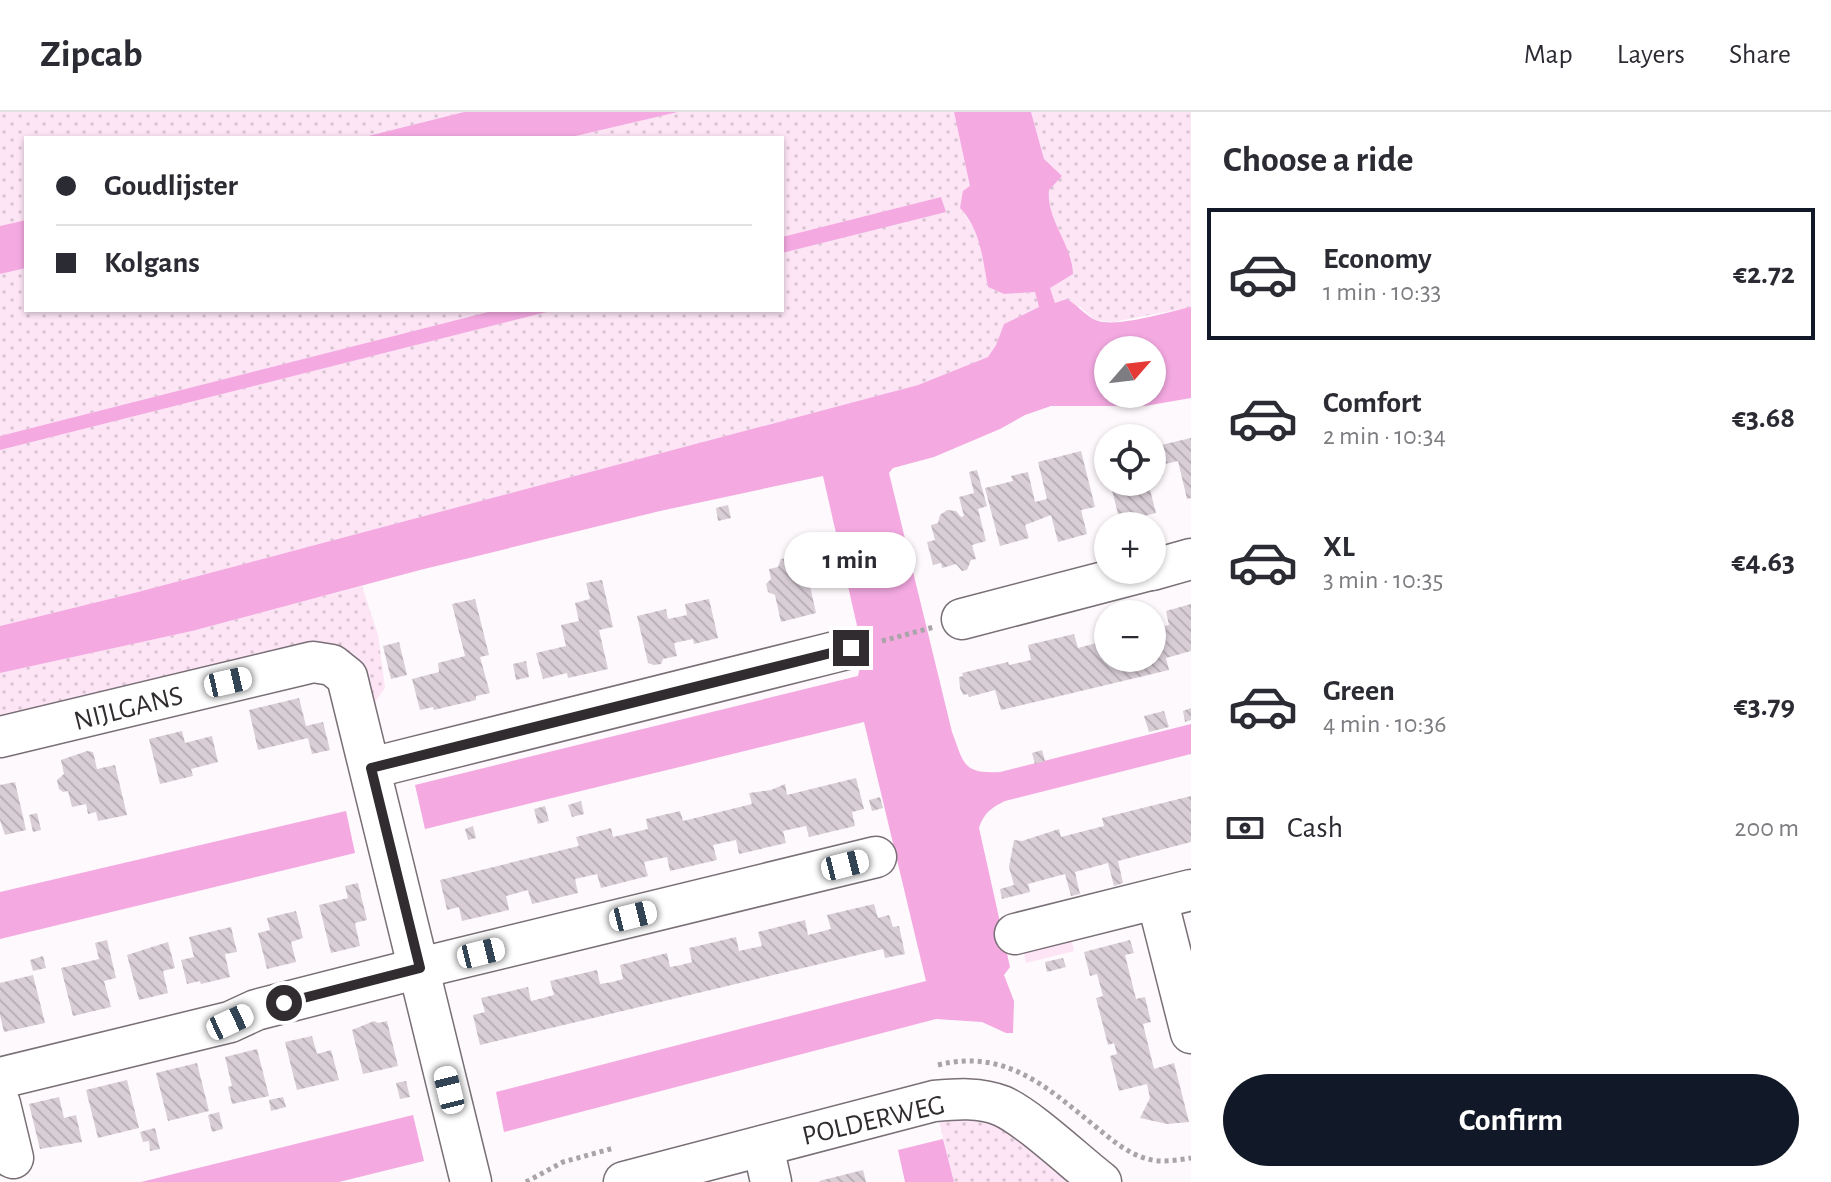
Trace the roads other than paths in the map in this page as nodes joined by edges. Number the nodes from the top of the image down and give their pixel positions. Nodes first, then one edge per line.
1 (1191, 559) edge
2 (1166, 566) edge
3 (1098, 584) edge
4 (951, 623) road end
5 (862, 646) road end
6 (0, 737) edge
7 (371, 768) junction
8 (876, 857) dead end
9 (1174, 895) edge
10 (1015, 934) dead end
11 (420, 968) junction
12 (1191, 1033) edge
13 (0, 1078) edge
14 (0, 1104) edge
15 (13, 1158) dead end
16 (767, 1164) edge
17 (471, 1182) edge
18 (624, 1182) edge
19 (1101, 1182) edge

1 - 2 street
3 - 4 street
5 - 7 street
6 - 7 street, NIJLGANS
7 - 11 street
8 - 11 street
9 - 10 street
9 - 12 street
11 - 13 street
11 - 17 street
14 - 15 street
16 - 18 street, POLDERWEG
16 - 19 street, POLDERWEG

